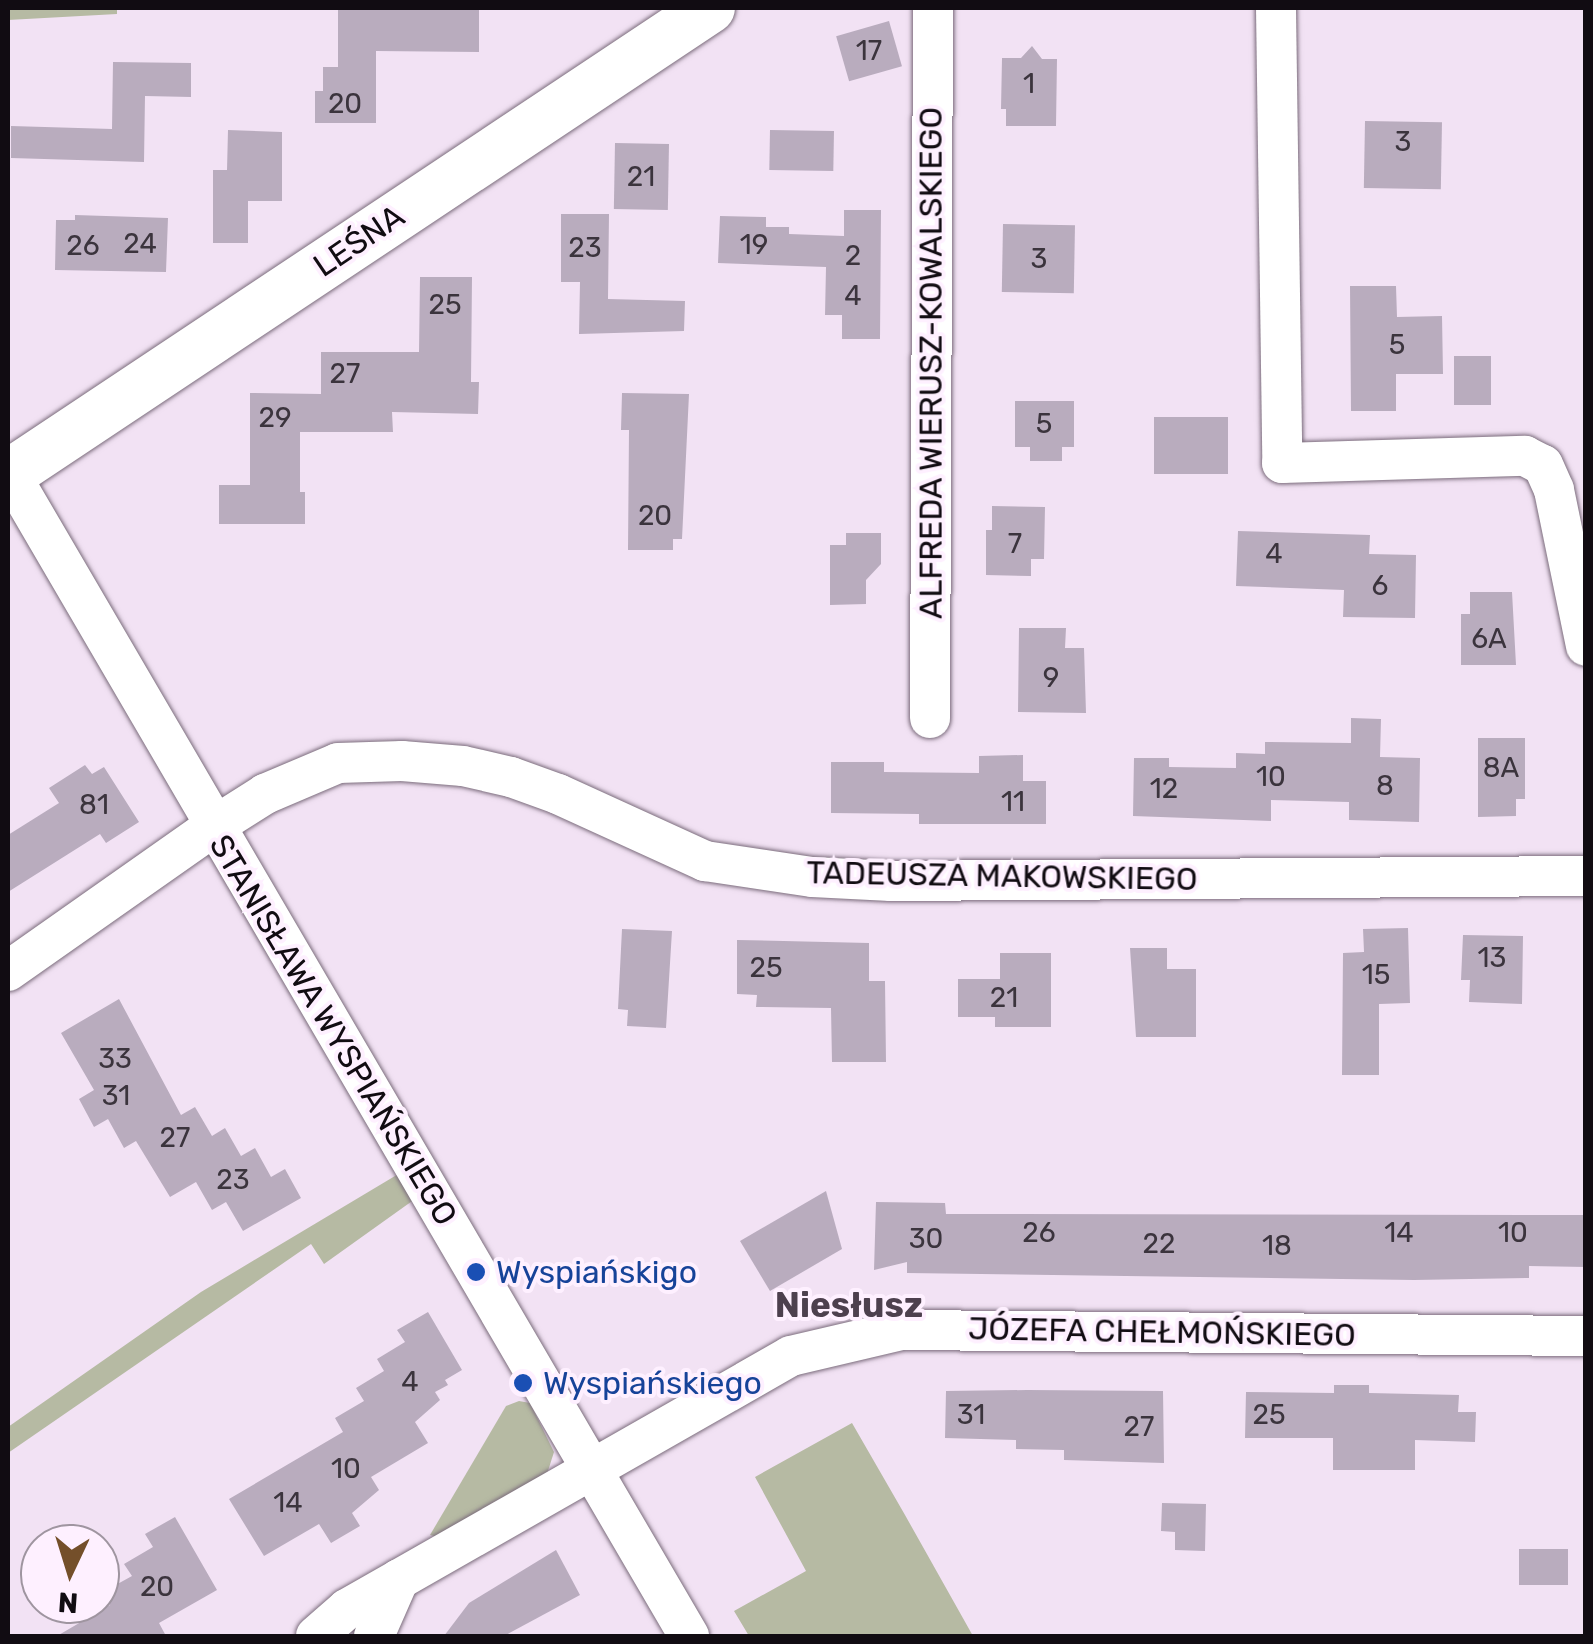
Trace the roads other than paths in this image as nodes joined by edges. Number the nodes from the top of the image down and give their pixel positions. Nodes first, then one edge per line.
1 (710, 8) edge
2 (933, 8) edge
3 (1276, 8) edge
4 (9, 474) edge
5 (1586, 646) edge
6 (930, 718) dead end
7 (213, 827) junction
8 (1586, 876) edge
9 (8, 971) edge
10 (1586, 1336) edge
11 (591, 1468) junction
12 (399, 1578) junction
13 (316, 1636) edge
14 (374, 1636) edge
15 (690, 1636) edge

1 - 4 street, LEŚNA
2 - 6 street, ALFREDA WIERUSZ-KOWALSKIEGO
3 - 5 street
4 - 7 street, STANISŁAWA WYSPIAŃSKIEGO
7 - 8 street, TADEUSZA MAKOWSKIEGO
7 - 9 street, TADEUSZA MAKOWSKIEGO
7 - 11 street, STANISŁAWA WYSPIAŃSKIEGO
10 - 11 street, JÓZEFA CHEŁMOŃSKIEGO
11 - 12 street, JÓZEFA CHEŁMOŃSKIEGO
11 - 15 street, STANISŁAWA WYSPIAŃSKIEGO
12 - 13 street, JÓZEFA CHEŁMOŃSKIEGO
12 - 14 street

